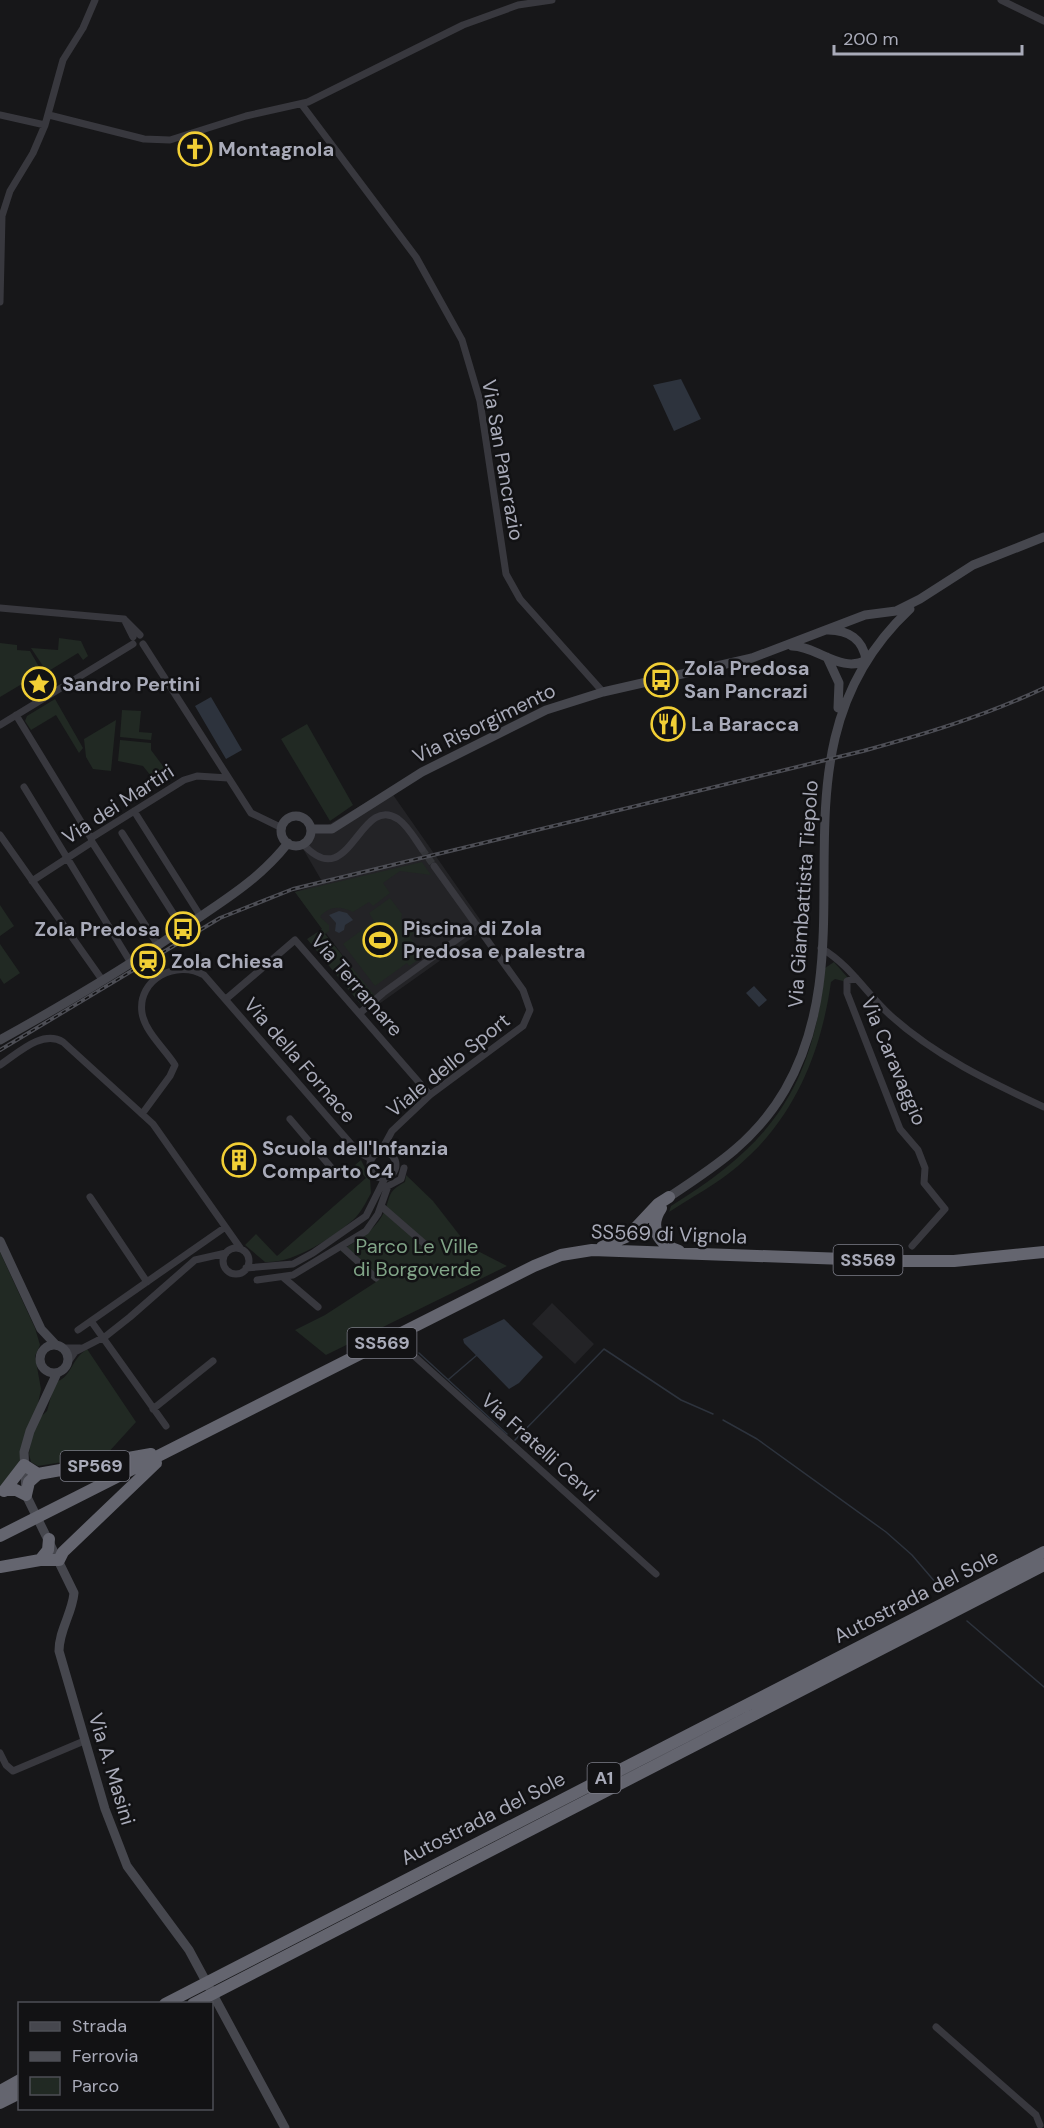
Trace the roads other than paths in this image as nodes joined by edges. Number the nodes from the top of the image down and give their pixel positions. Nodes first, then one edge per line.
1 (95, 0) edge
2 (552, 0) edge
3 (1001, 0) edge
4 (1044, 21) edge
5 (302, 105) junction
6 (49, 115) junction
7 (1, 116) edge
8 (45, 125) junction
9 (0, 302) edge
10 (1044, 537) edge
11 (920, 599) junction
12 (0, 608) edge
13 (824, 631) junction
14 (136, 639) junction
15 (790, 646) junction
16 (827, 657) junction
17 (866, 660) junction
18 (603, 692) junction
19 (16, 715) junction
20 (0, 725) edge
21 (836, 726) junction
22 (228, 778) junction
23 (24, 787) dead end
24 (134, 811) junction
25 (282, 828) junction
26 (311, 829) junction
27 (122, 833) dead end
28 (0, 835) edge
29 (91, 840) junction
30 (288, 843) junction
31 (303, 844) junction
32 (422, 849) tunnel mouth
33 (67, 857) junction
34 (434, 866) tunnel mouth
35 (32, 881) junction
36 (201, 916) junction
37 (477, 925) junction
38 (183, 929) junction
39 (158, 945) junction
40 (821, 948) junction
41 (131, 963) junction
42 (856, 978) junction
43 (103, 981) junction
44 (226, 999) junction
45 (360, 1013) junction
46 (0, 1040) edge
47 (0, 1065) edge
48 (430, 1095) junction
49 (1044, 1107) edge
50 (142, 1114) junction
51 (290, 1119) dead end
52 (388, 1138) junction
53 (380, 1153) junction
54 (390, 1155) junction
55 (371, 1159) junction
56 (404, 1168) dead end
57 (335, 1172) dead end
58 (373, 1174) junction
59 (385, 1178) junction
60 (377, 1194) junction
61 (90, 1197) dead end
62 (669, 1197) junction
63 (381, 1206) junction
64 (224, 1228) junction
65 (231, 1237) junction
66 (0, 1241) edge
67 (427, 1246) dead end
68 (912, 1246) dead end
69 (342, 1247) junction
70 (241, 1249) junction
71 (592, 1250) junction
72 (228, 1251) junction
73 (1044, 1252) edge
74 (692, 1254) junction
75 (209, 1256) junction
76 (248, 1257) junction
77 (225, 1268) junction
78 (246, 1268) junction
79 (266, 1268) junction
80 (284, 1278) junction
81 (376, 1278) dead end
82 (257, 1280) dead end
83 (147, 1282) junction
84 (318, 1307) dead end
85 (92, 1321) junction
86 (41, 1329) junction
87 (78, 1330) dead end
88 (103, 1338) junction
89 (402, 1344) dead end
90 (59, 1346) junction
91 (82, 1347) junction
92 (41, 1352) junction
93 (213, 1361) dead end
94 (68, 1362) junction
95 (43, 1369) junction
96 (57, 1373) junction
97 (46, 1394) junction
98 (153, 1409) junction
99 (166, 1426) dead end
100 (176, 1448) junction
101 (24, 1465) junction
102 (38, 1474) junction
103 (3, 1493) edge
104 (26, 1494) junction
105 (0, 1536) edge
106 (49, 1539) junction
107 (70, 1545) junction
108 (1044, 1552) edge
109 (40, 1560) junction
110 (59, 1560) junction
111 (1044, 1565) edge
112 (0, 1567) edge
113 (656, 1574) dead end
114 (84, 1741) junction
115 (0, 1753) edge
116 (169, 2002) edge
117 (197, 2002) edge
118 (936, 2026) dead end
119 (18, 2081) edge
120 (0, 2091) edge
121 (18, 2094) edge
122 (0, 2103) edge
123 (1040, 2125) dead end
124 (285, 2128) edge

1 - 6 street
2 - 5 street
3 - 4 street
5 - 6 street
5 - 18 street, Via San Pancrazio
6 - 8 street
7 - 8 street
8 - 9 street
10 - 11 main road, Via Risorgimento
11 - 13 main road, Via Risorgimento
11 - 17 main road, Via Giambattista Tiepolo
12 - 14 street
13 - 15 main road, Via Risorgimento
13 - 17 main road
14 - 19 street
14 - 22 street
15 - 16 main road
15 - 18 main road, Via Risorgimento
16 - 17 main road
16 - 21 main road
17 - 21 main road, Via Giambattista Tiepolo
18 - 26 main road, Via Risorgimento
19 - 20 street
19 - 29 street
21 - 40 main road, Via Giambattista Tiepolo
22 - 24 street, Via dei Martiri
22 - 25 street
23 - 33 street
24 - 29 street, Via dei Martiri
24 - 36 street
25 - 26 main road
25 - 30 main road
26 - 31 main road
27 - 38 street
28 - 35 street
29 - 33 street, Via dei Martiri
29 - 39 street
30 - 31 main road
30 - 36 main road
31 - 32 street
33 - 35 street, Via dei Martiri
33 - 41 street
34 - 37 street, Viale dello Sport
35 - 43 street
36 - 38 main road
37 - 45 street
37 - 48 street, Viale dello Sport
38 - 39 main road
39 - 41 main road
40 - 42 street, Via Caravaggio
40 - 62 main road, Via Giambattista Tiepolo
41 - 43 main road
42 - 49 street, Via Caravaggio
42 - 68 street, Via Caravaggio
43 - 46 main road
44 - 45 street, Via Terramare
44 - 50 street, Via della Fornace
44 - 55 street, Via della Fornace
45 - 48 street, Via Terramare
47 - 50 street
48 - 52 street, Viale dello Sport
50 - 64 street
51 - 57 street
52 - 53 street, Viale dello Sport
52 - 54 street, Viale dello Sport
53 - 54 street
53 - 55 street
54 - 59 street
55 - 58 street
56 - 63 street
58 - 59 street
58 - 60 street
59 - 60 street
60 - 79 street
61 - 83 street
62 - 71 highway, SS569
62 - 74 highway, SS569
63 - 67 street
63 - 69 street
64 - 65 street
64 - 83 street
65 - 70 street
65 - 72 street
66 - 86 main road
69 - 80 street
69 - 81 street
70 - 72 street
70 - 76 street
71 - 74 highway, SS569 di Vignola / SS569
71 - 100 highway, SS569 di Vignola / SS569
72 - 75 street
72 - 77 street
73 - 74 highway, SS569 di Vignola / SS569
75 - 77 street
75 - 88 street
76 - 78 street
76 - 79 street
77 - 78 street
78 - 79 street
80 - 82 street
80 - 84 street
83 - 85 street
85 - 87 street
85 - 88 street
86 - 90 main road
86 - 92 main road
88 - 91 street
88 - 98 street
89 - 113 street, Via Fratelli Cervi
90 - 91 street
90 - 92 main road
90 - 94 main road
91 - 94 street
92 - 95 main road
93 - 98 street
94 - 96 main road, Via A. Masini
95 - 96 main road
95 - 97 main road
96 - 97 main road, Via A. Masini
97 - 101 main road, Via A. Masini
98 - 99 street
100 - 102 highway, SP569
100 - 105 highway, SS569 di Vignola / SS569
100 - 107 highway, SP569
101 - 102 highway, SP569
101 - 103 highway
101 - 104 main road, Via A. Masini
102 - 104 highway, SP569
103 - 104 highway
104 - 106 main road, Via A. Masini
106 - 107 highway
106 - 109 highway
106 - 110 main road, Via A. Masini
107 - 110 highway, SP569
108 - 116 highway, Autostrada del Sole / A1
109 - 110 highway
109 - 112 highway
110 - 114 main road, Via A. Masini
111 - 117 highway, Autostrada del Sole / A1
114 - 115 street
114 - 124 main road, Via A. Masini
118 - 123 street
119 - 120 highway
121 - 122 highway

